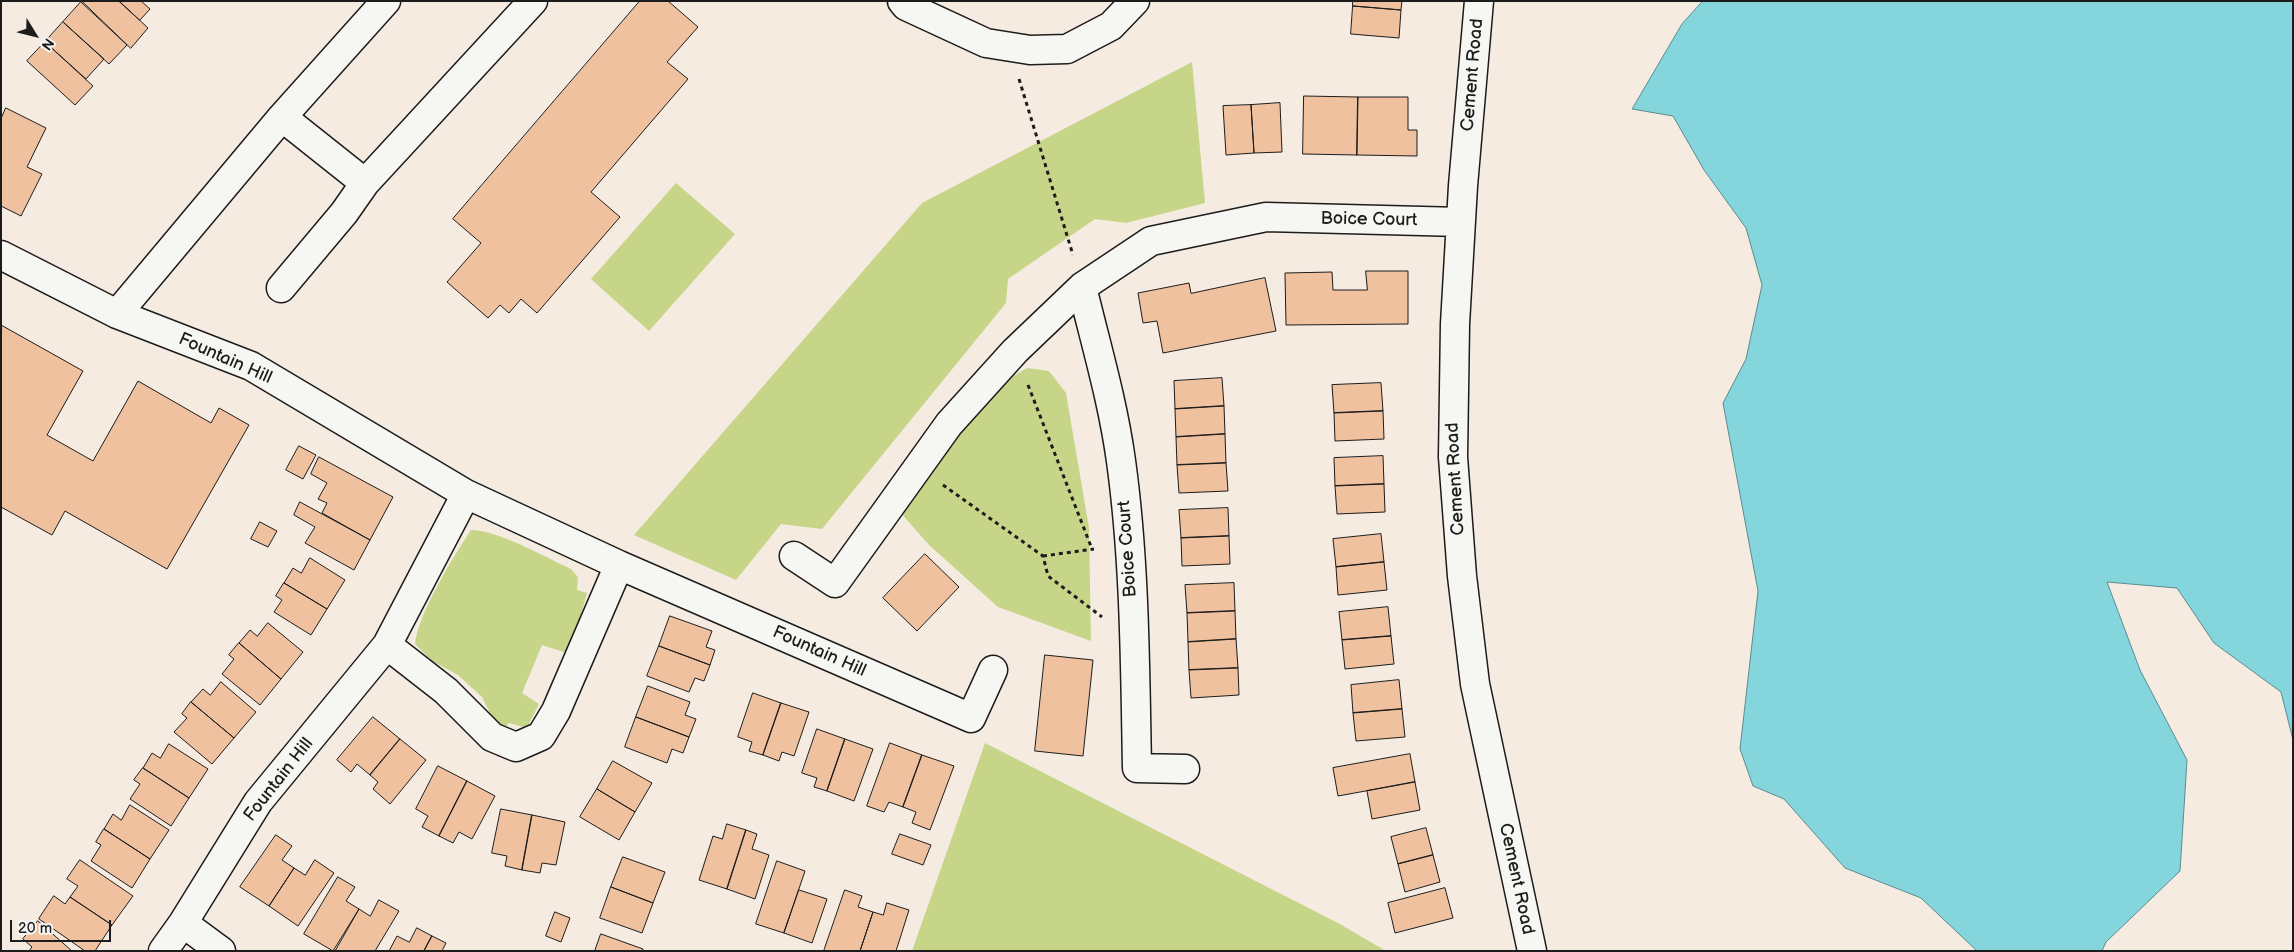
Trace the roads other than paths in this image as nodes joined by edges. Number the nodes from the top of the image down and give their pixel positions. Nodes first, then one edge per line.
1 (386, 1) edge
2 (534, 1) edge
3 (902, 1) edge
4 (1135, 1) edge
5 (1479, 1) edge
6 (282, 116) junction
7 (365, 183) junction
8 (1462, 222) junction
9 (1, 255) edge
10 (1082, 287) junction
11 (281, 288) dead end
12 (117, 314) junction
13 (466, 494) junction
14 (794, 556) dead end
15 (619, 565) junction
16 (387, 646) junction
17 (993, 670) dead end
18 (1185, 769) dead end
19 (183, 923) junction
20 (163, 951) edge
21 (220, 951) edge
22 (1532, 951) edge

1 - 6 street
2 - 7 street
3 - 4 street
5 - 8 street, Cement Road
6 - 7 street
6 - 12 street
7 - 11 street
8 - 10 street, Boice Court
8 - 22 street, Cement Road
9 - 12 street, Fountain Hill
10 - 14 street, Boice Court
10 - 18 street, Boice Court
12 - 13 street, Fountain Hill
13 - 15 street, Fountain Hill
13 - 16 street, Fountain Hill
15 - 16 street
15 - 17 street, Fountain Hill
16 - 19 street, Fountain Hill
19 - 20 street, Fountain Hill
19 - 21 street

